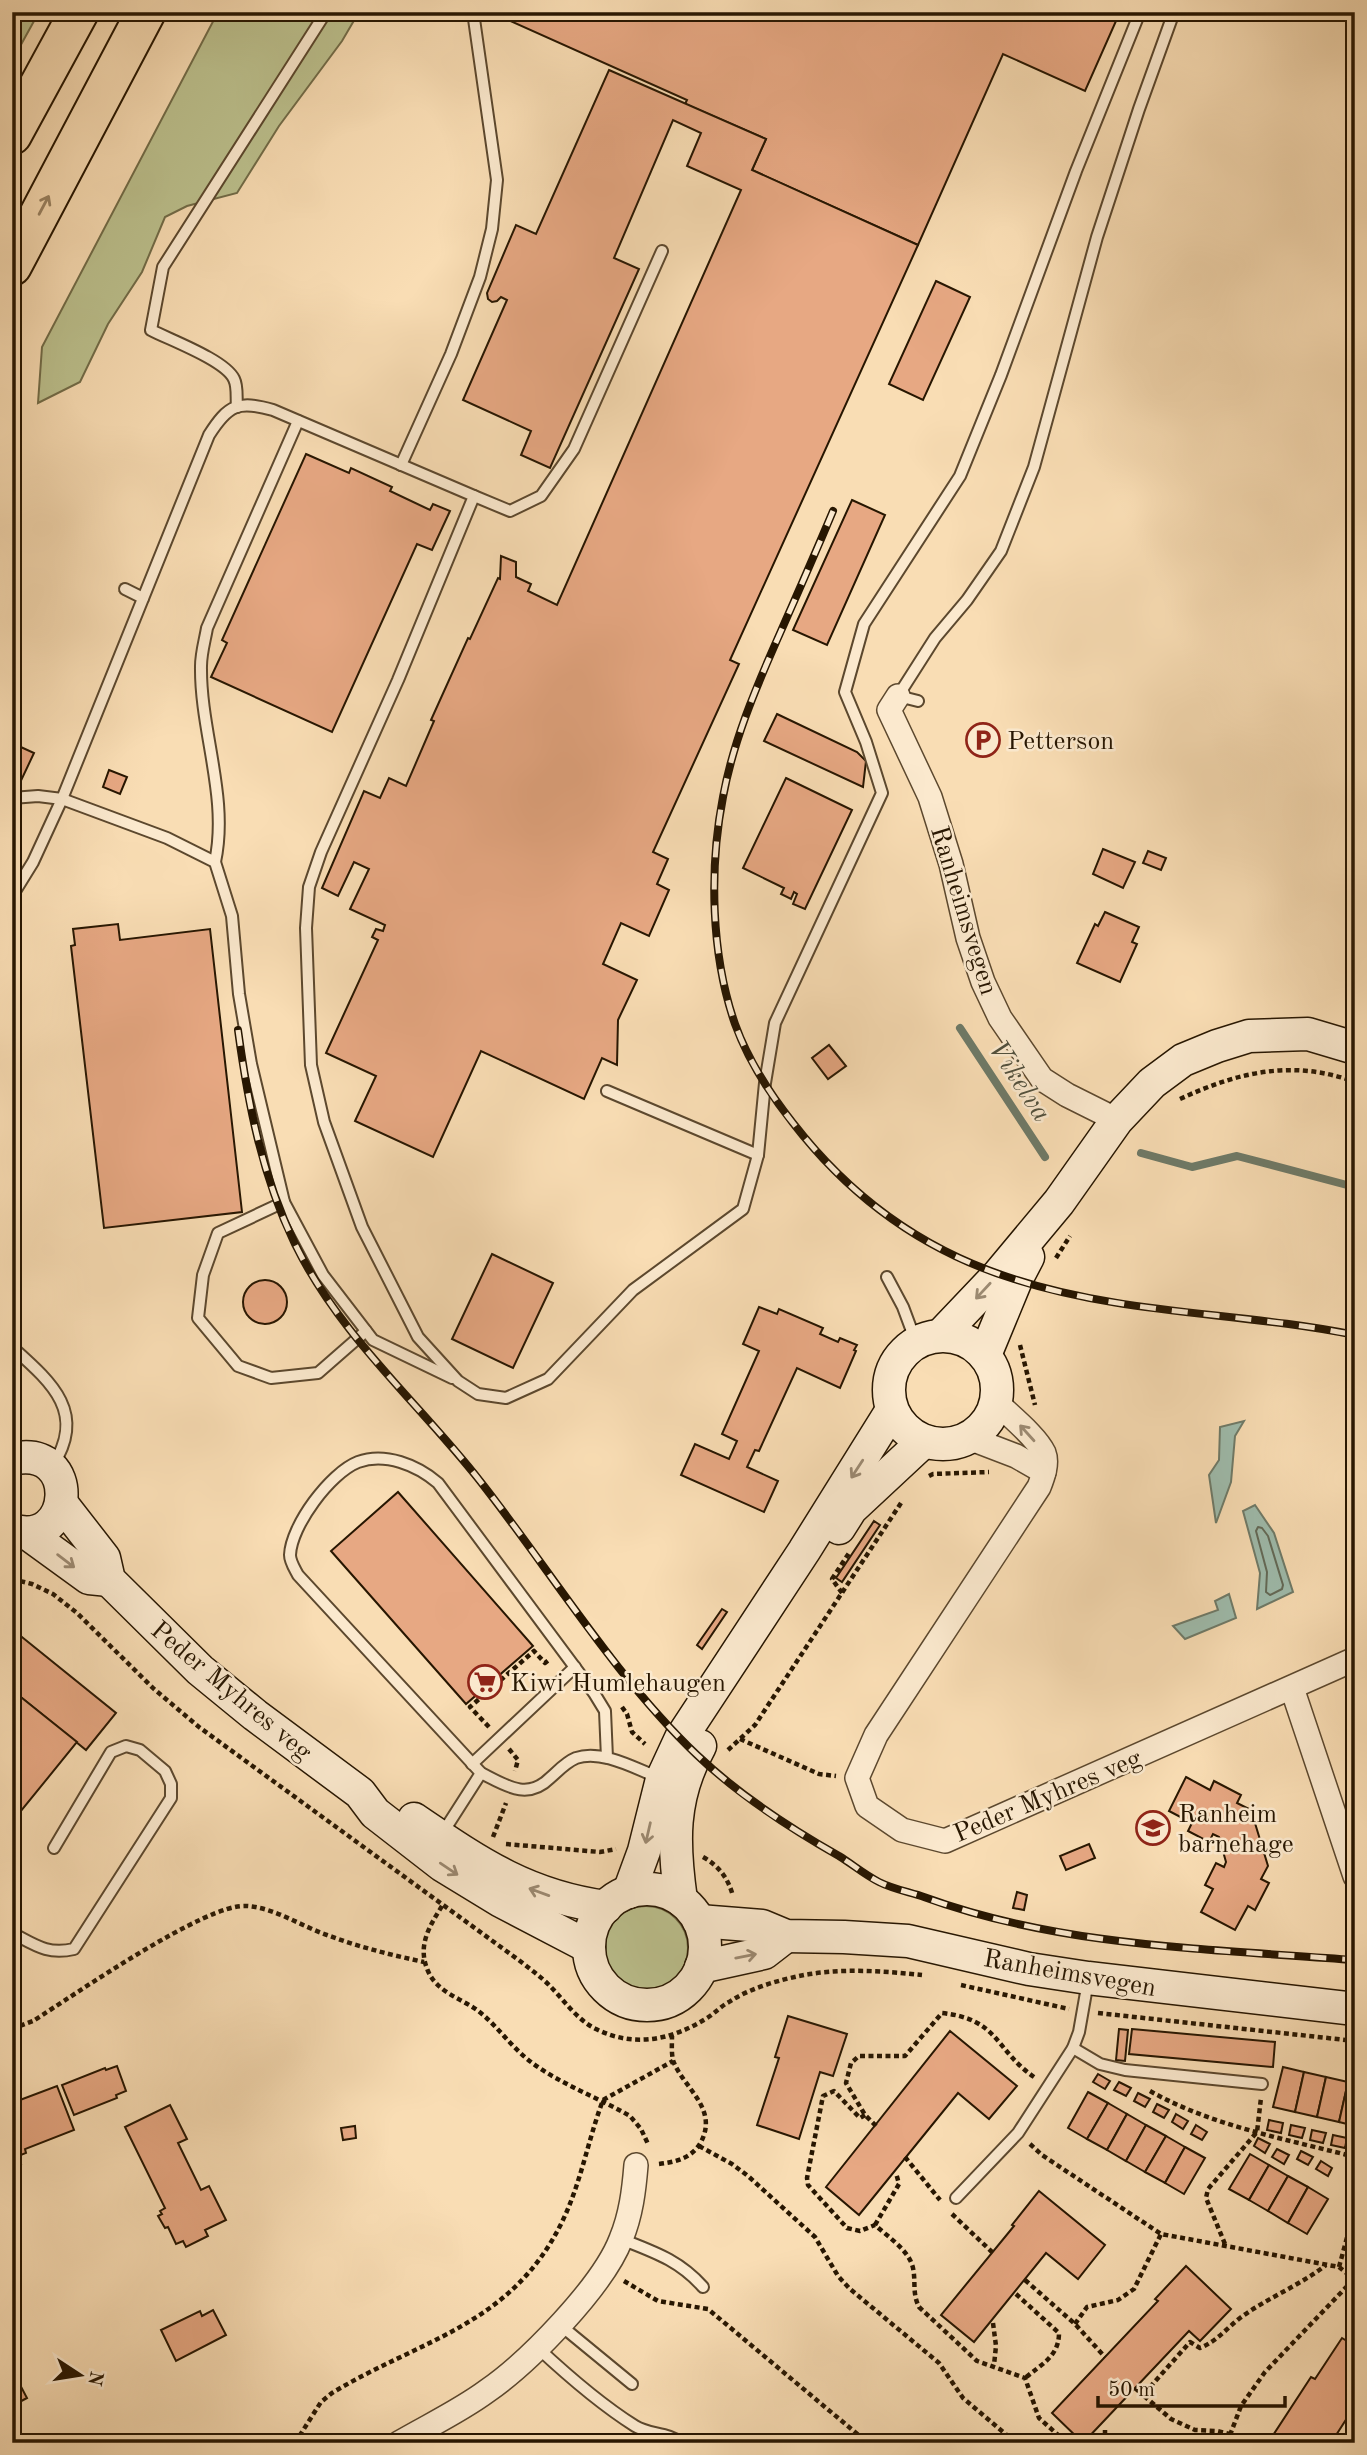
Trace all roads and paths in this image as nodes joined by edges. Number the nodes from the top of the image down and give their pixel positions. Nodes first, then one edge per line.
1 (79, 12) edge
2 (146, 12) edge
3 (326, 12) edge
4 (473, 12) edge
5 (1140, 12) edge
6 (1174, 12) edge
7 (12, 135) edge
8 (662, 251) dead end
9 (12, 266) edge
10 (236, 407) junction
11 (298, 421) junction
12 (401, 464) junction
13 (474, 496) junction
14 (125, 589) dead end
15 (143, 598) junction
16 (908, 699) joint
17 (12, 798) edge
18 (62, 799) junction
19 (215, 862) junction
20 (12, 896) edge
21 (1355, 1048) edge
22 (1355, 1082) edge
23 (607, 1091) dead end
24 (1174, 1102) dead end
25 (1114, 1125) junction
26 (758, 1156) junction
27 (284, 1202) junction
28 (1068, 1214) junction
29 (1051, 1266) dead end
30 (887, 1277) dead end
31 (366, 1331) junction
32 (929, 1339) junction
33 (1020, 1343) dead end
34 (12, 1347) edge
35 (985, 1355) junction
36 (458, 1381) junction
37 (996, 1402) junction
38 (892, 1410) junction
39 (1037, 1411) dead end
40 (969, 1438) junction
41 (924, 1441) junction
42 (12, 1459) edge
43 (51, 1468) junction
44 (993, 1472) dead end
45 (1044, 1472) junction
46 (922, 1479) dead end
47 (904, 1497) dead end
48 (62, 1504) junction
49 (20, 1532) edge
50 (854, 1546) dead end
51 (12, 1580) edge
52 (109, 1580) junction
53 (842, 1593) junction
54 (1355, 1659) edge
55 (575, 1667) junction
56 (1292, 1688) junction
57 (740, 1740) junction
58 (722, 1756) dead end
59 (607, 1758) junction
60 (472, 1763) junction
61 (481, 1773) junction
62 (857, 1777) junction
63 (662, 1779) junction
64 (360, 1793) junction
65 (440, 1836) junction
66 (504, 1844) dead end
67 (54, 1848) dead end
68 (702, 1848) dead end
69 (613, 1849) dead end
70 (695, 1856) dead end
71 (702, 1857) junction
72 (1355, 1876) edge
73 (617, 1900) junction
74 (735, 1904) dead end
75 (442, 1906) junction
76 (690, 1910) junction
77 (12, 1933) edge
78 (786, 1936) junction
79 (589, 1947) junction
80 (425, 1962) junction
81 (701, 1967) junction
82 (934, 1978) dead end
83 (1088, 1978) junction
84 (958, 1984) dead end
85 (1355, 2009) edge
86 (1083, 2011) junction
87 (12, 2029) edge
88 (672, 2036) junction
89 (1355, 2041) edge
90 (1073, 2048) junction
91 (673, 2061) junction
92 (1262, 2084) joint
93 (1048, 2087) junction
94 (1145, 2089) dead end
95 (603, 2101) junction
96 (865, 2115) junction
97 (876, 2126) dead end
98 (1257, 2132) junction
99 (1018, 2133) junction
100 (699, 2146) junction
101 (1355, 2157) edge
102 (646, 2161) junction
103 (896, 2173) dead end
104 (956, 2198) dead end
105 (1355, 2208) edge
106 (876, 2225) junction
107 (1161, 2234) junction
108 (621, 2239) junction
109 (1225, 2244) junction
110 (1326, 2264) junction
111 (1339, 2267) junction
112 (618, 2276) dead end
113 (1354, 2279) edge
114 (1025, 2280) dead end
115 (703, 2287) dead end
116 (1016, 2294) dead end
117 (993, 2323) dead end
118 (559, 2324) junction
119 (1075, 2324) junction
120 (538, 2348) junction
121 (1105, 2357) dead end
122 (994, 2365) junction
123 (1025, 2378) junction
124 (632, 2384) dead end
125 (1135, 2388) dead end
126 (1143, 2395) junction
127 (1105, 2430) dead end
128 (1231, 2435) junction
129 (295, 2443) edge
130 (399, 2443) edge
131 (681, 2443) edge
132 (868, 2443) edge
133 (1017, 2443) edge
134 (1067, 2443) edge
135 (1105, 2443) edge
136 (1227, 2443) edge
137 (1255, 2443) edge

1 - 7 highway
9 -> 2 highway
3 - 10 lane
4 - 12 lane
5 - 26 lane
6 - 16 lane
8 - 13 lane
10 - 11 lane
10 - 15 lane
11 - 12 lane
11 - 19 lane
12 - 13 lane
13 - 36 lane
14 - 15 lane
15 - 18 lane
16 - 25 street, Ranheimsvegen
17 - 18 lane
18 - 19 lane
18 - 20 lane
19 - 27 lane
21 - 25 street
22 - 24 path
23 - 26 lane
25 - 28 street
26 - 36 lane
27 - 31 lane
27 - 31 lane
28 - 29 path
28 -> 32 street
28 - 35 street
30 - 32 lane
31 - 36 lane
32 - 35 street
32 - 38 street
33 - 39 path
34 - 43 lane
35 - 37 street
37 - 40 street
45 -> 37 street
38 - 41 street
38 -> 63 street
40 - 41 street
40 - 45 street
41 - 76 street
42 - 43 street
43 - 48 street
44 - 46 path
45 - 62 street
47 - 53 path
48 - 49 street
48 - 52 street, Peder Myhres veg
49 -> 52 street, Peder Myhres veg
50 - 53 path
51 - 75 path
52 - 64 street, Peder Myhres veg
53 - 57 path
54 - 56 street, Peder Myhres veg
55 - 59 lane
55 - 60 lane
55 - 60 lane
56 - 62 street, Peder Myhres veg
56 - 72 street
57 - 58 path
57 - 62 path
59 - 61 lane
59 - 63 lane
60 - 61 lane
61 - 65 lane
63 -> 73 street
64 - 65 street, Peder Myhres veg
64 -> 79 street, Peder Myhres veg
73 -> 65 street, Peder Myhres veg
66 - 69 path
67 - 77 lane
68 - 71 path
70 - 71 path
71 - 74 path
73 - 76 street
73 - 79 street
75 - 80 path
75 - 88 path
76 - 78 street, Ranheimsvegen
76 - 81 street
81 -> 78 street
78 - 83 street, Ranheimsvegen
79 - 81 street
80 - 87 path
80 - 95 path
82 - 88 path
83 - 85 street, Ranheimsvegen
83 - 86 lane
84 - 86 path
86 - 89 path
86 - 90 lane
88 - 91 path
90 - 92 lane
90 - 93 lane
91 - 95 path
91 - 100 path
92 - 98 path
93 - 96 path
93 - 99 lane
94 - 98 path
95 - 102 path
95 - 129 path
96 - 97 path
96 - 106 path
98 - 101 path
98 - 109 path
99 - 104 lane
99 - 107 path
100 - 102 path
100 - 133 path
102 - 108 street
103 - 106 path
105 - 111 path
106 - 122 path
107 - 109 path
107 - 119 path
108 - 115 lane
108 - 118 street
109 - 110 path
110 - 111 path
110 - 126 path
111 - 113 path
112 - 132 path
113 - 128 path
114 - 119 path
116 - 123 path
117 - 122 path
118 - 120 street
118 - 124 lane
119 - 121 path
120 - 130 street
120 - 131 lane
122 - 123 path
123 - 134 path
125 - 126 path
126 - 128 path
127 - 135 path
128 - 136 path
128 - 137 path

